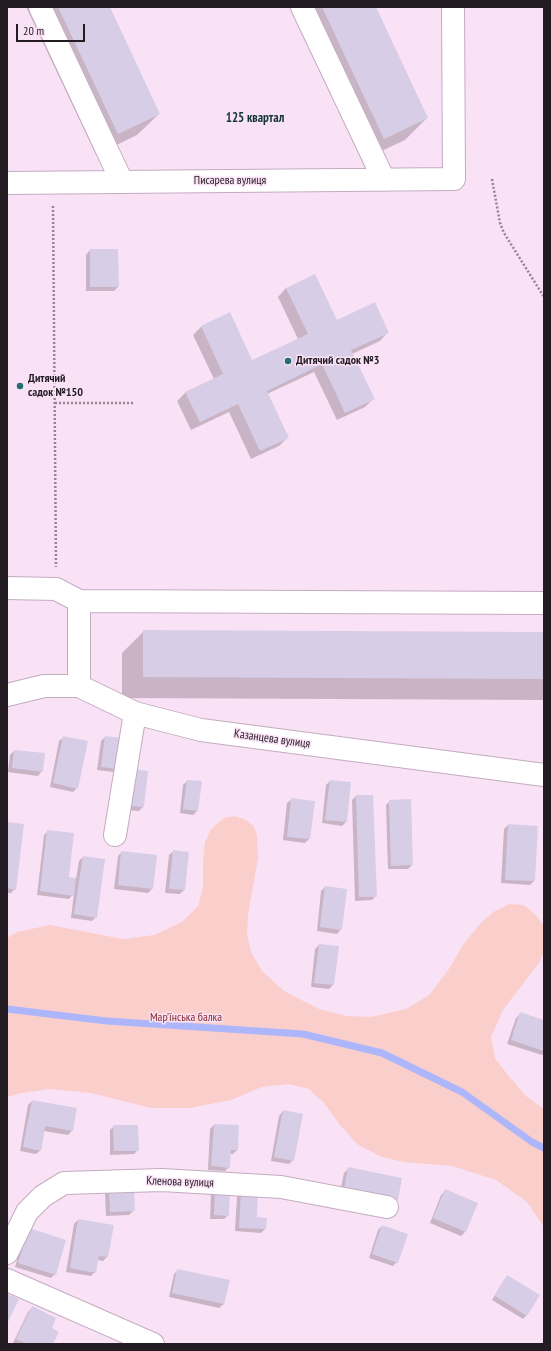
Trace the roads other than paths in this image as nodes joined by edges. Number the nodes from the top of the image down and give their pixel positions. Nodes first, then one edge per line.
1 (40, 7) edge
2 (302, 7) edge
3 (453, 7) edge
4 (384, 180) junction
5 (122, 182) junction
6 (7, 183) edge
7 (7, 588) edge
8 (79, 601) junction
9 (544, 603) edge
10 (79, 686) junction
11 (7, 695) edge
12 (135, 714) junction
13 (544, 775) edge
14 (115, 835) dead end
15 (387, 1207) dead end
16 (7, 1253) edge
17 (7, 1280) edge
18 (153, 1344) edge

1 - 5 street
2 - 4 street
3 - 4 street, Писарева вулиця
4 - 5 street, Писарева вулиця
5 - 6 street, Писарева вулиця
7 - 8 street
8 - 9 street
8 - 10 street
10 - 11 street, Казанцева вулиця
10 - 12 street, Казанцева вулиця
12 - 13 street, Казанцева вулиця
12 - 14 street
15 - 16 street, Кленова вулиця
17 - 18 street

